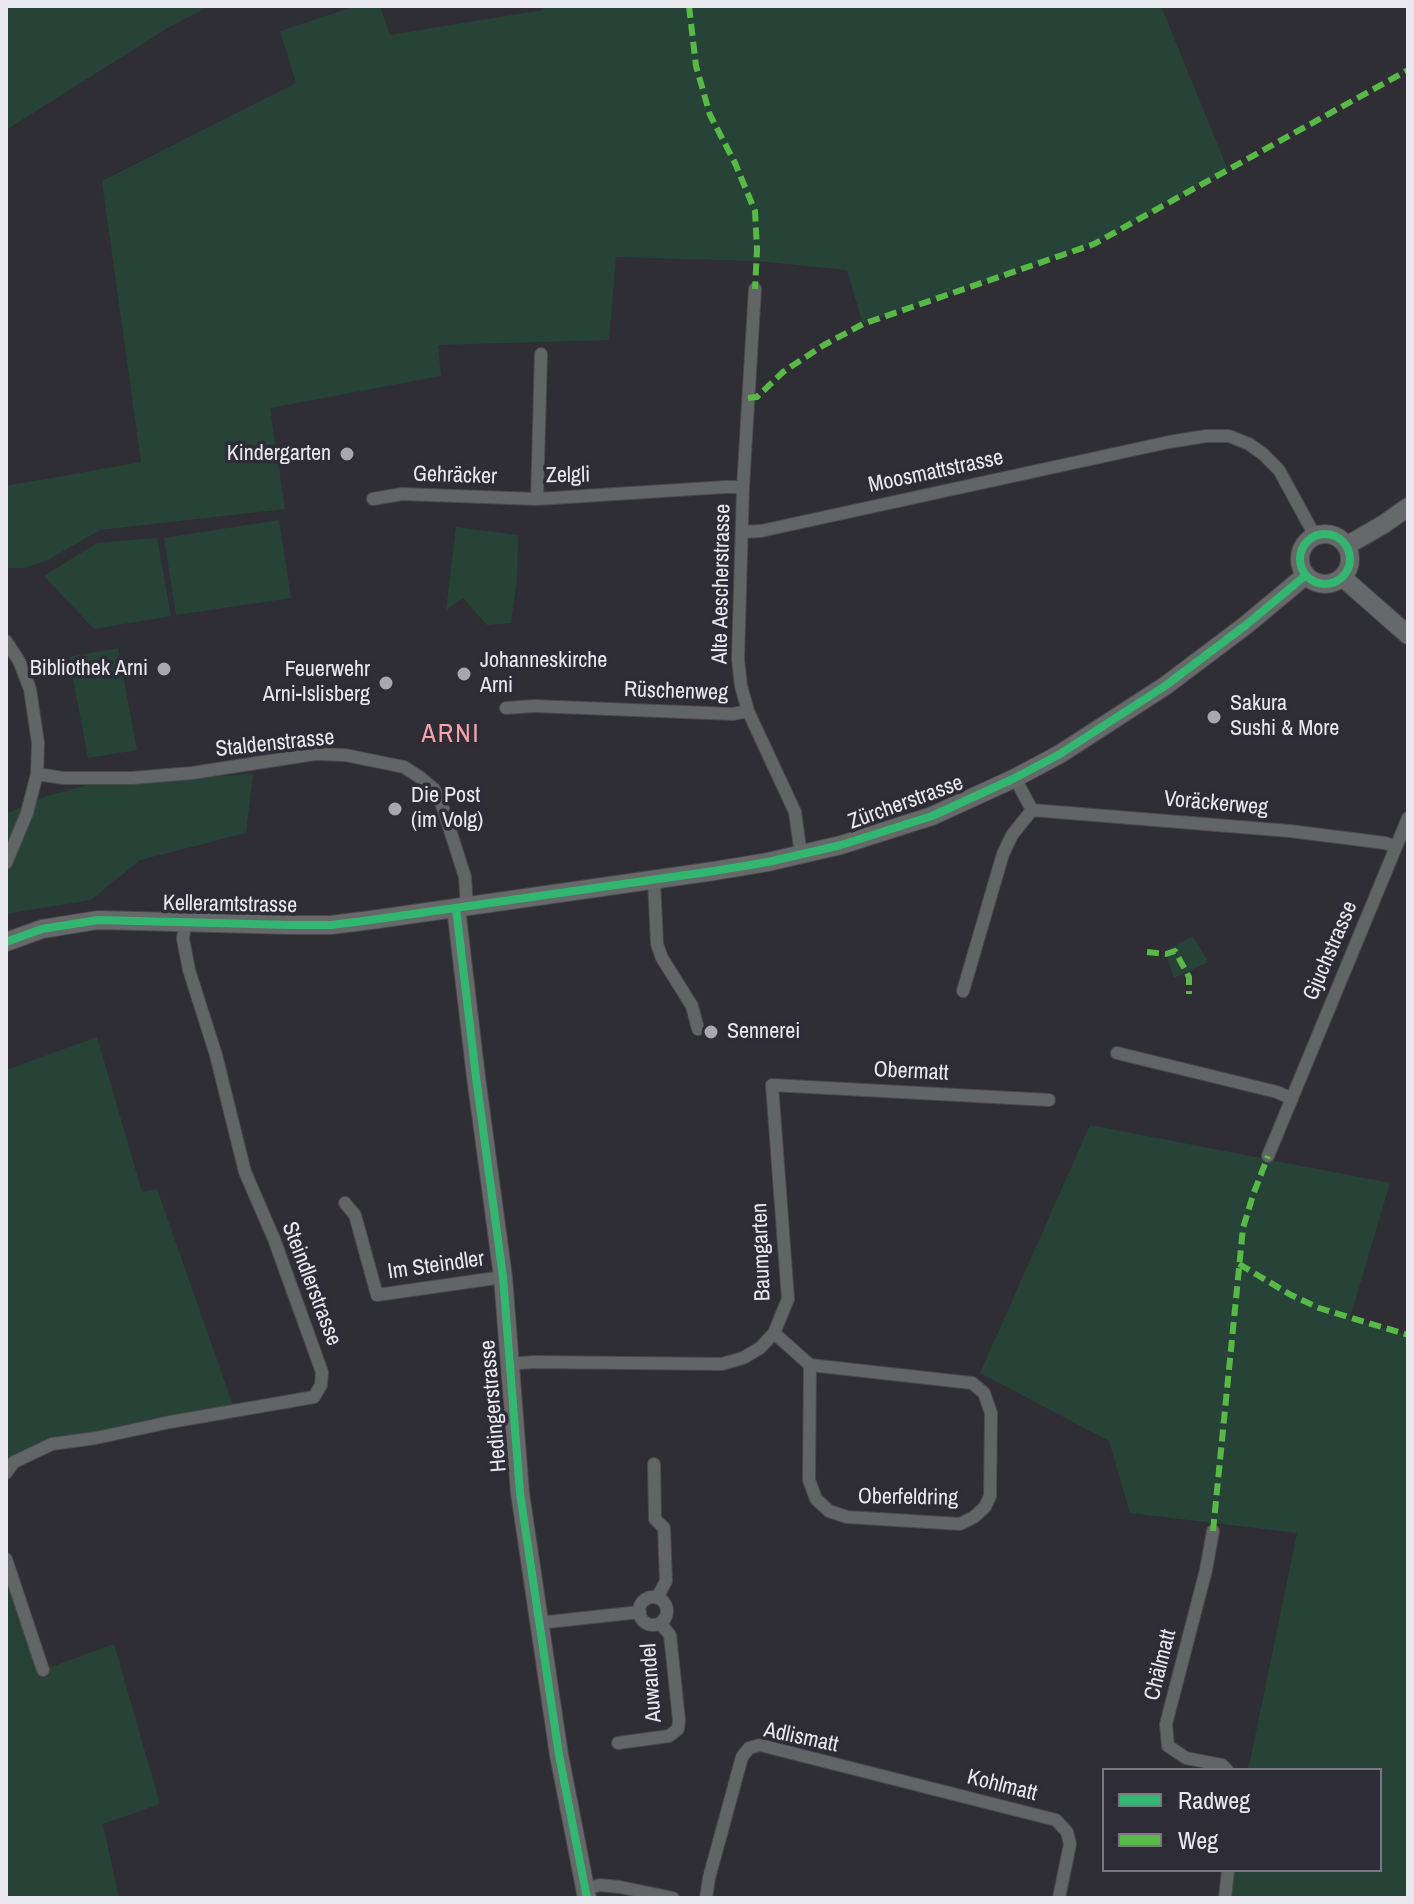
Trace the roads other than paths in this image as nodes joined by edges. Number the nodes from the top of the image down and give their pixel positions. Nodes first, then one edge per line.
1 (755, 289) dead end
2 (541, 354) dead end
3 (743, 487) junction
4 (373, 499) dead end
5 (537, 499) junction
6 (1408, 507) edge
7 (742, 532) junction
8 (1315, 536) junction
9 (1346, 546) junction
10 (1306, 575) junction
11 (1342, 577) junction
12 (1408, 634) edge
13 (6, 641) edge
14 (506, 708) dead end
15 (748, 711) junction
16 (37, 774) junction
17 (1015, 778) junction
18 (1032, 810) junction
19 (1408, 818) edge
20 (1396, 847) junction
21 (801, 855) junction
22 (6, 863) edge
23 (654, 880) junction
24 (461, 907) junction
25 (185, 922) junction
26 (8, 935) edge
27 (963, 991) dead end
28 (698, 1029) dead end
29 (1117, 1053) dead end
30 (772, 1085) joint
31 (1292, 1099) junction
32 (1049, 1100) dead end
33 (1268, 1156) dead end
34 (345, 1203) dead end
35 (503, 1277) junction
36 (774, 1333) junction
37 (508, 1364) junction
38 (810, 1365) junction
39 (654, 1464) dead end
40 (6, 1473) edge
41 (1213, 1531) dead end
42 (6, 1559) edge
43 (657, 1598) junction
44 (640, 1612) junction
45 (538, 1623) junction
46 (660, 1623) junction
47 (43, 1670) dead end
48 (618, 1743) dead end
49 (1225, 1768) edge
50 (950, 1794) joint
51 (1228, 1872) edge
52 (586, 1894) edge
53 (673, 1898) edge
54 (706, 1898) edge
55 (1059, 1898) edge
56 (1225, 1898) edge

1 - 3 street, Alte Aescherstrasse
2 - 5 street, Zelgli
3 - 5 street, Zelgli
3 - 7 street, Alte Aescherstrasse
4 - 5 street, Gehräcker
6 - 9 street
7 - 8 street, Moosmattstrasse
7 - 15 street, Alte Aescherstrasse
8 - 9 street
8 - 10 street
9 - 11 street
10 - 11 street
10 - 17 street, Zürcherstrasse
11 - 12 street
13 - 16 street
14 - 15 street, Rüschenweg
15 - 21 street, Alte Aescherstrasse
16 - 22 street
16 - 24 street, Staldenstrasse
17 - 18 street
17 - 21 street, Zürcherstrasse
18 - 20 street, Voräckerweg
18 - 27 street
19 - 20 street, Gjuchstrasse
20 - 31 street, Gjuchstrasse
21 - 23 street, Zürcherstrasse
23 - 24 street, Zürcherstrasse
23 - 28 street
24 - 25 street, Kelleramtstrasse
24 - 35 street, Hedingerstrasse
25 - 26 street, Kelleramtstrasse
25 - 40 street, Steindlerstrasse
29 - 31 street
30 - 32 street, Obermatt
30 - 36 street, Baumgarten
31 - 33 street, Gjuchstrasse
34 - 35 street, Im Steindler
35 - 37 street, Hedingerstrasse
36 - 37 street, Baumgarten
36 - 38 street
37 - 45 street, Hedingerstrasse
38 - 38 street, Oberfeldring
39 - 43 street
41 - 49 street, Chälmatt
42 - 47 street
43 - 44 street
43 - 46 street
44 - 45 street, Auwandel
44 - 46 street
45 - 52 street, Hedingerstrasse
46 - 48 street, Auwandel
50 - 54 street, Adlismatt
50 - 55 street, Kohlmatt
51 - 56 street
52 - 53 street

